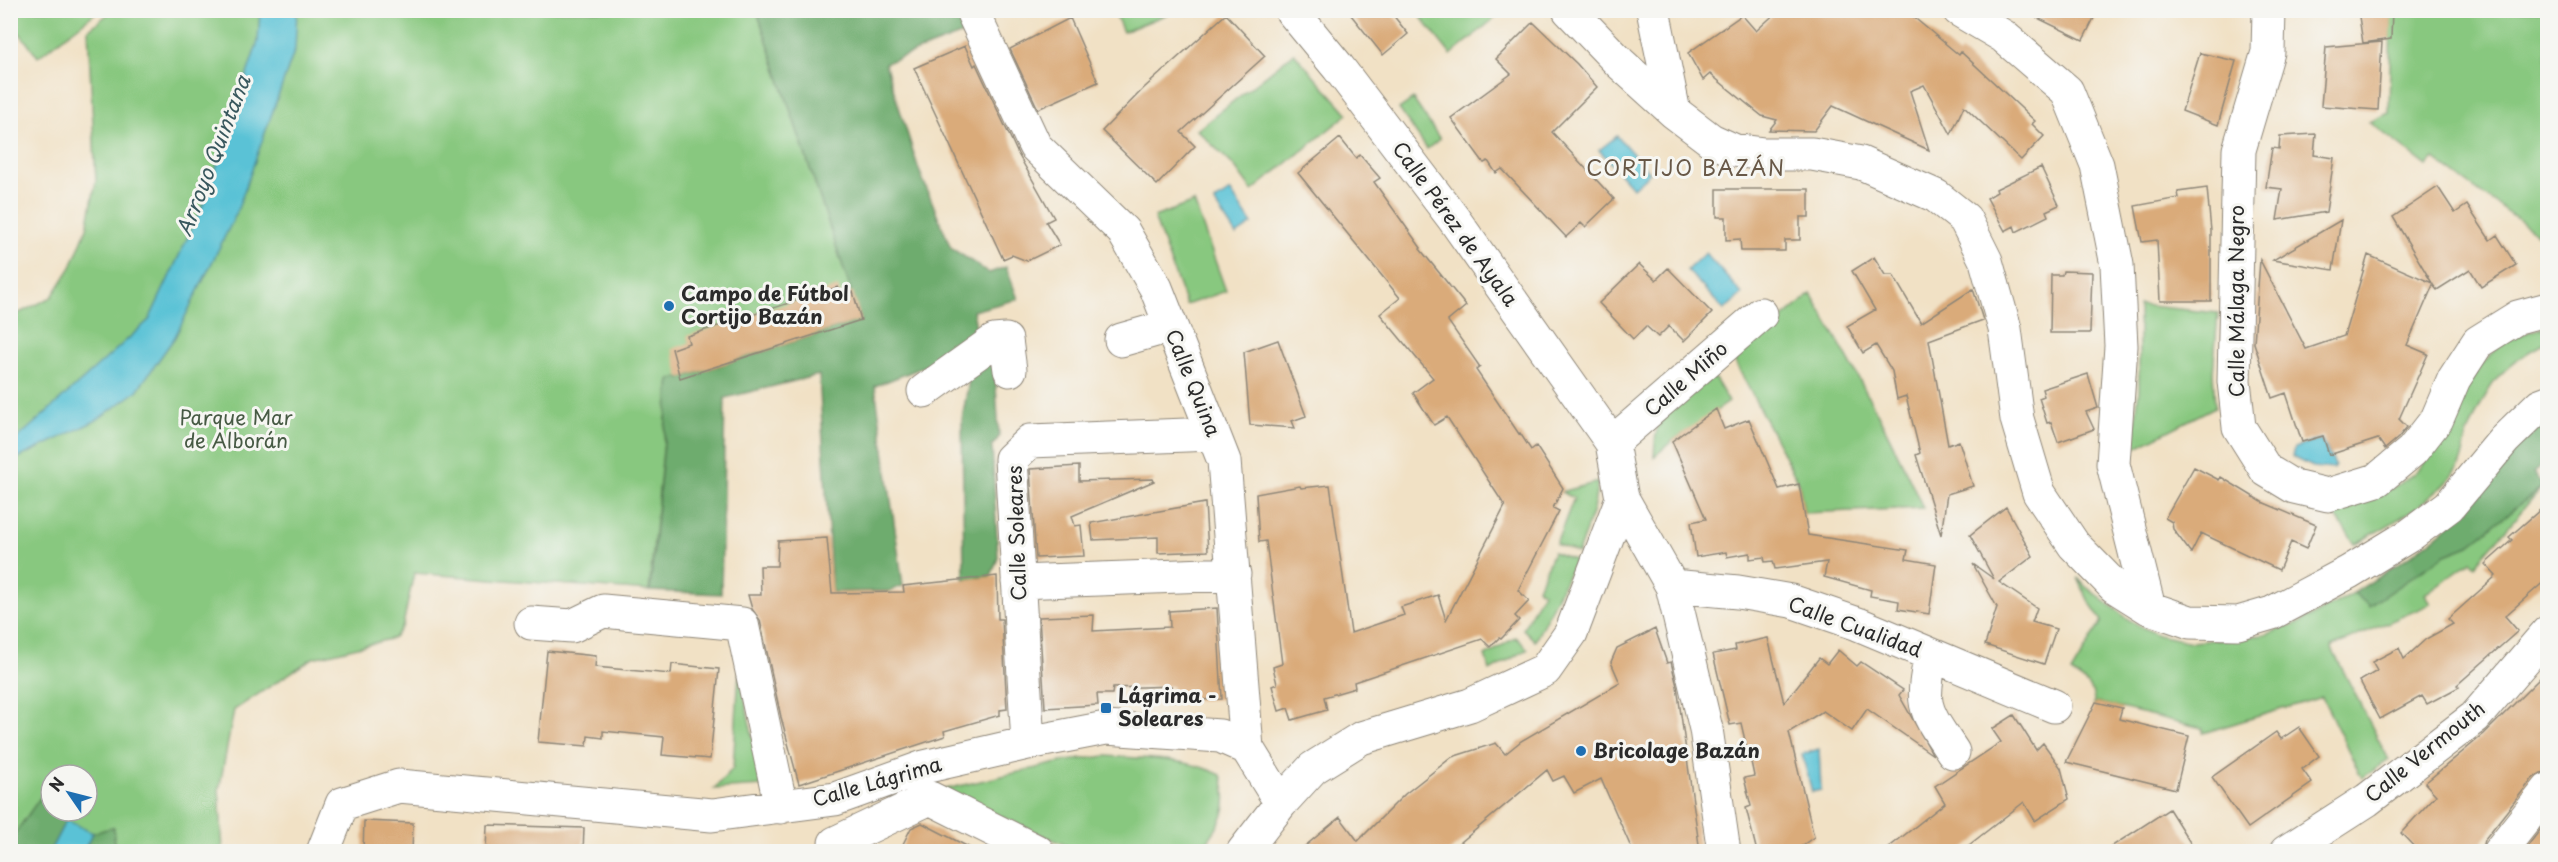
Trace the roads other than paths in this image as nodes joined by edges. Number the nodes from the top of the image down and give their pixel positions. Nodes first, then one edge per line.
1 (1291, 10) edge
2 (1569, 10) edge
3 (1653, 10) edge
4 (1959, 10) edge
5 (2269, 10) edge
6 (973, 13) dead end
7 (1674, 112) junction
8 (2547, 309) edge
9 (1761, 314) dead end
10 (1170, 326) junction
11 (1122, 341) dead end
12 (1010, 370) dead end
13 (924, 391) dead end
14 (2547, 402) edge
15 (1213, 434) junction
16 (1612, 443) junction
17 (1622, 498) junction
18 (1234, 574) junction
19 (1018, 582) junction
20 (1672, 586) junction
21 (2150, 608) junction
22 (531, 623) dead end
23 (2547, 632) edge
24 (1931, 655) junction
25 (2054, 706) dead end
26 (1028, 743) junction
27 (1247, 748) junction
28 (1953, 752) dead end
29 (2547, 790) edge
30 (835, 799) junction
31 (1281, 803) junction
32 (781, 807) junction
33 (832, 847) edge
34 (322, 852) edge
35 (1038, 852) edge
36 (1243, 852) edge
37 (1724, 852) edge
38 (2286, 852) edge
39 (2499, 852) edge

1 - 16 street, Calle Pérez de Ayala
2 - 7 street
3 - 7 street
4 - 21 street
5 - 8 street, Calle Málaga Negro
6 - 10 street, Calle Quina
7 - 21 street
9 - 16 street, Calle Miño
10 - 11 street
10 - 15 street, Calle Quina
12 - 13 street
14 - 21 street
15 - 18 street, Calle Quina
15 - 19 street, Calle Soleares
16 - 17 street
17 - 20 street
17 - 31 street
18 - 19 street
18 - 27 street, Calle Quina
19 - 26 street, Calle Soleares
20 - 24 street, Calle Cualidad
20 - 37 street
22 - 32 street
23 - 38 street, Calle Vermouth
24 - 25 street, Calle Cualidad
24 - 28 street, Calle Cualidad
26 - 27 street, Calle Lágrima
26 - 30 street, Calle Lágrima
27 - 31 street, Calle Quina
29 - 39 street
30 - 32 street, Calle Lágrima
30 - 33 street
31 - 36 street
32 - 34 street, Calle Lágrima
33 - 35 street

